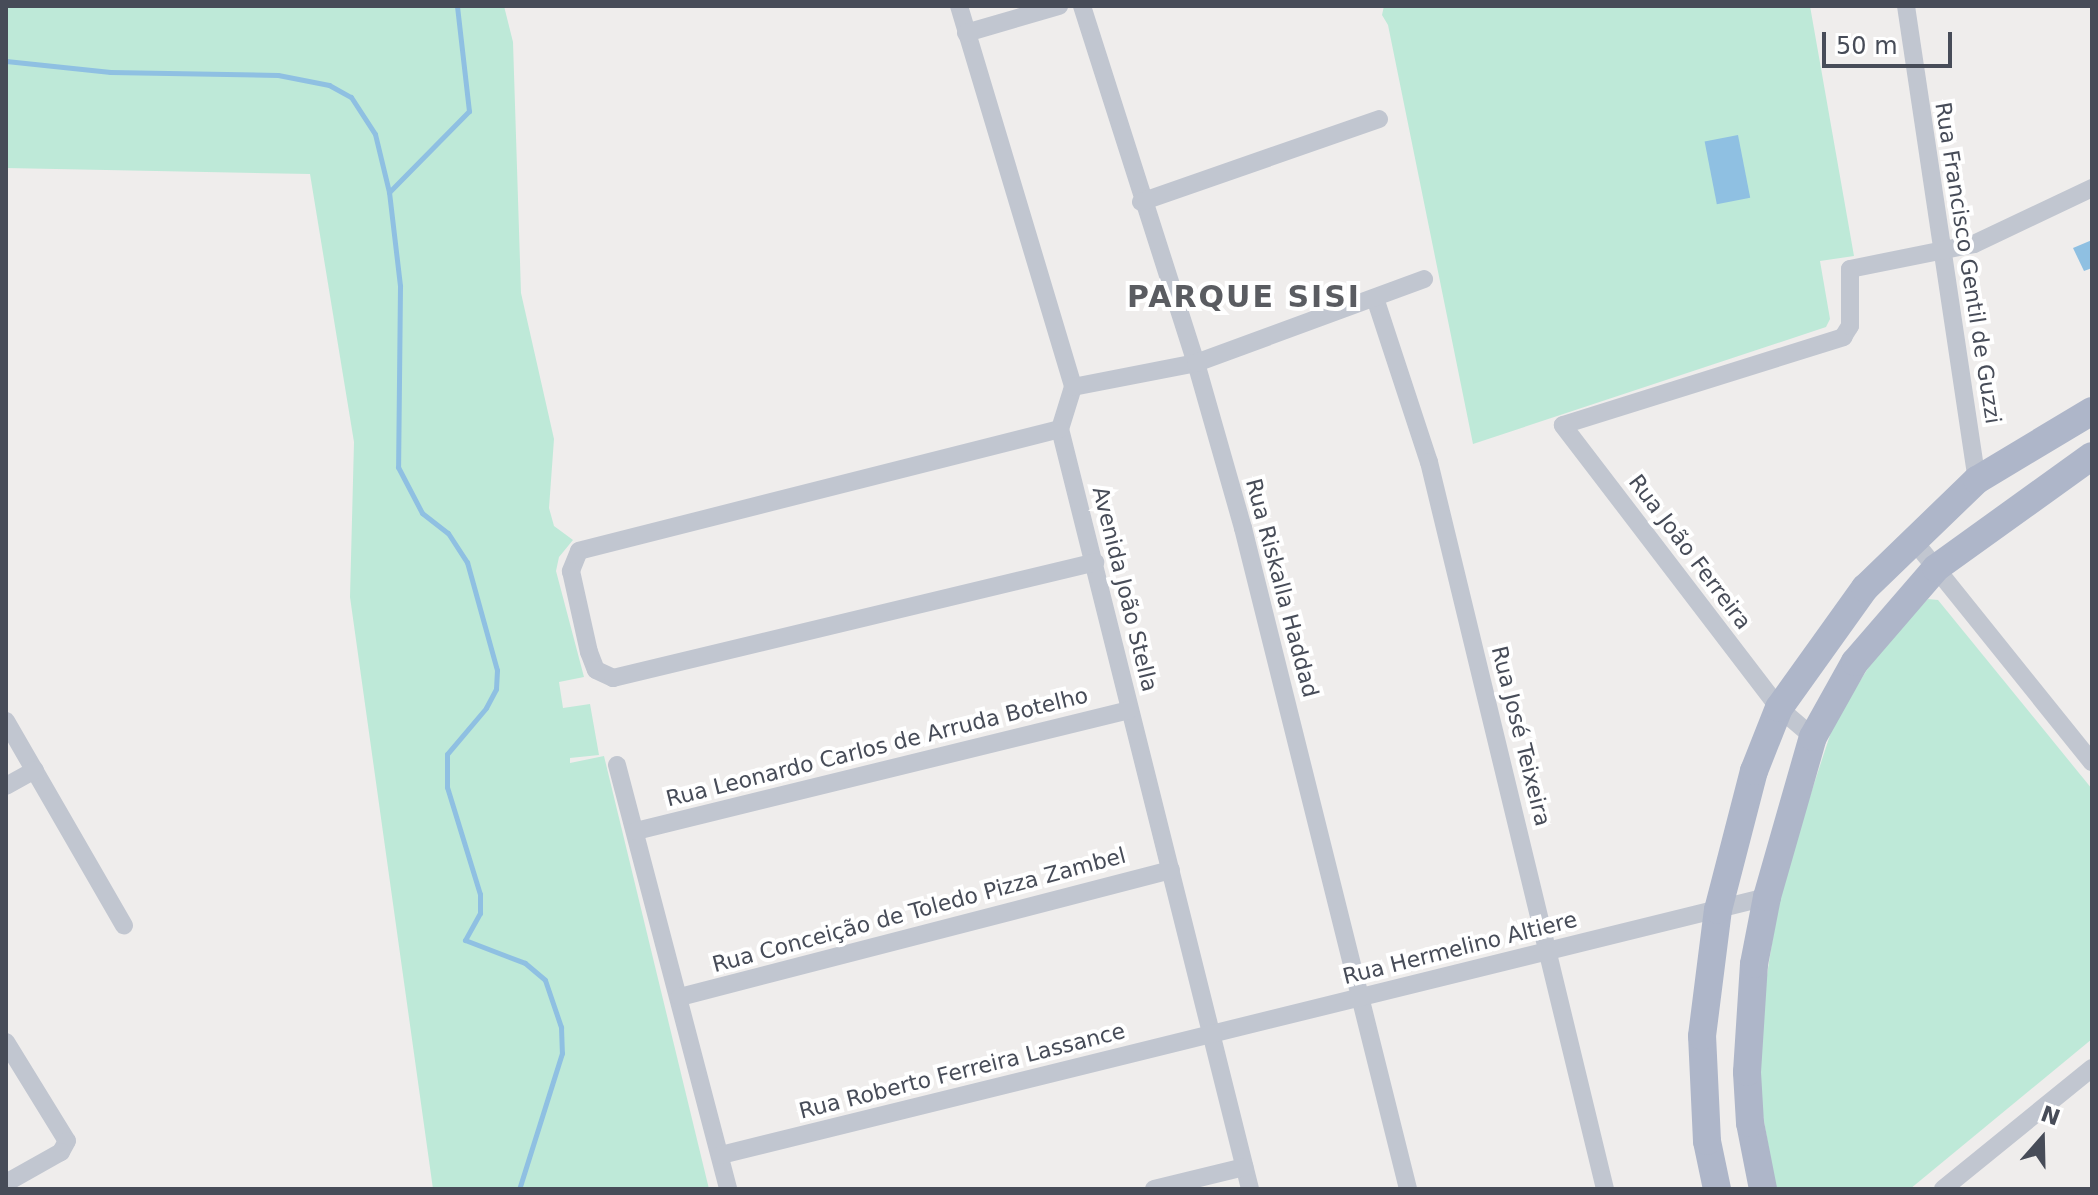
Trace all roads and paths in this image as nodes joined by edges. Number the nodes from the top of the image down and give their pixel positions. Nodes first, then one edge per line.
1 (959, 6) edge
2 (1044, 6) edge
3 (1059, 6) edge
4 (1081, 6) edge
5 (1906, 6) edge
6 (966, 33) junction
7 (1379, 119) dead end
8 (2092, 188) edge
9 (1141, 202) junction
10 (1940, 248) junction
11 (1424, 279) dead end
12 (1375, 298) junction
13 (1196, 363) junction
14 (1073, 387) junction
15 (2092, 411) edge
16 (1060, 429) junction
17 (2092, 456) edge
18 (1977, 480) junction
19 (1914, 541) junction
20 (1095, 562) junction
21 (1936, 568) junction
22 (1779, 708) junction
23 (1129, 710) junction
24 (6, 721) edge
25 (1813, 737) junction
26 (2092, 762) edge
27 (617, 765) dead end
28 (35, 770) junction
29 (6, 786) edge
30 (636, 831) junction
31 (1171, 870) junction
32 (1767, 897) junction
33 (1718, 910) junction
34 (124, 925) dead end
35 (1548, 951) junction
36 (680, 997) junction
37 (1362, 998) junction
38 (1215, 1033) junction
39 (6, 1042) edge
40 (2092, 1068) edge
41 (721, 1155) junction
42 (1244, 1167) junction
43 (6, 1183) edge
44 (728, 1189) edge
45 (1154, 1189) edge
46 (1250, 1189) edge
47 (1408, 1189) edge
48 (1605, 1189) edge
49 (1717, 1189) edge
50 (1763, 1189) edge
51 (1943, 1189) edge

1 - 6 street
2 - 3 street
2 - 6 street
4 - 9 street, Rua Riskalla Haddad
5 - 10 street, Rua Francisco Gentil de Guzzi
6 - 14 street
7 - 9 street
8 - 10 street
9 - 13 street, Rua Riskalla Haddad
10 - 18 street, Rua Francisco Gentil de Guzzi
10 - 22 street, Rua João Ferreira
11 - 12 street
12 - 13 street
12 - 35 street, Rua José Teixeira
13 - 14 street
13 - 37 street, Rua Riskalla Haddad
14 - 16 street
15 - 18 main road
16 - 20 street, Avenida João Stella
16 - 20 street
17 - 21 main road
18 - 19 main road
19 - 21 street
19 - 22 main road
20 - 23 street, Avenida João Stella
21 - 25 main road
21 - 26 street
22 - 25 street, Rua João Ferreira
22 - 33 main road
23 - 30 street, Rua Leonardo Carlos de Arruda Botelho
23 - 31 street, Avenida João Stella
24 - 28 street
25 - 32 main road
27 - 30 street
28 - 29 street
28 - 34 street
30 - 36 street
31 - 36 street, Rua Conceição de Toledo Pizza Zambel
31 - 38 street, Avenida João Stella
32 - 33 street, Rua Hermelino Altiere
32 - 50 main road
33 - 35 street, Rua Hermelino Altiere
33 - 49 main road
35 - 37 street, Rua Hermelino Altiere
35 - 48 street, Rua José Teixeira
36 - 41 street
37 - 38 street, Rua Hermelino Altiere
37 - 47 street, Rua Riskalla Haddad
38 - 41 street, Rua Roberto Ferreira Lassance
38 - 42 street, Avenida João Stella
39 - 43 street
40 - 51 street
41 - 44 street
42 - 45 street
42 - 46 street, Avenida João Stella

